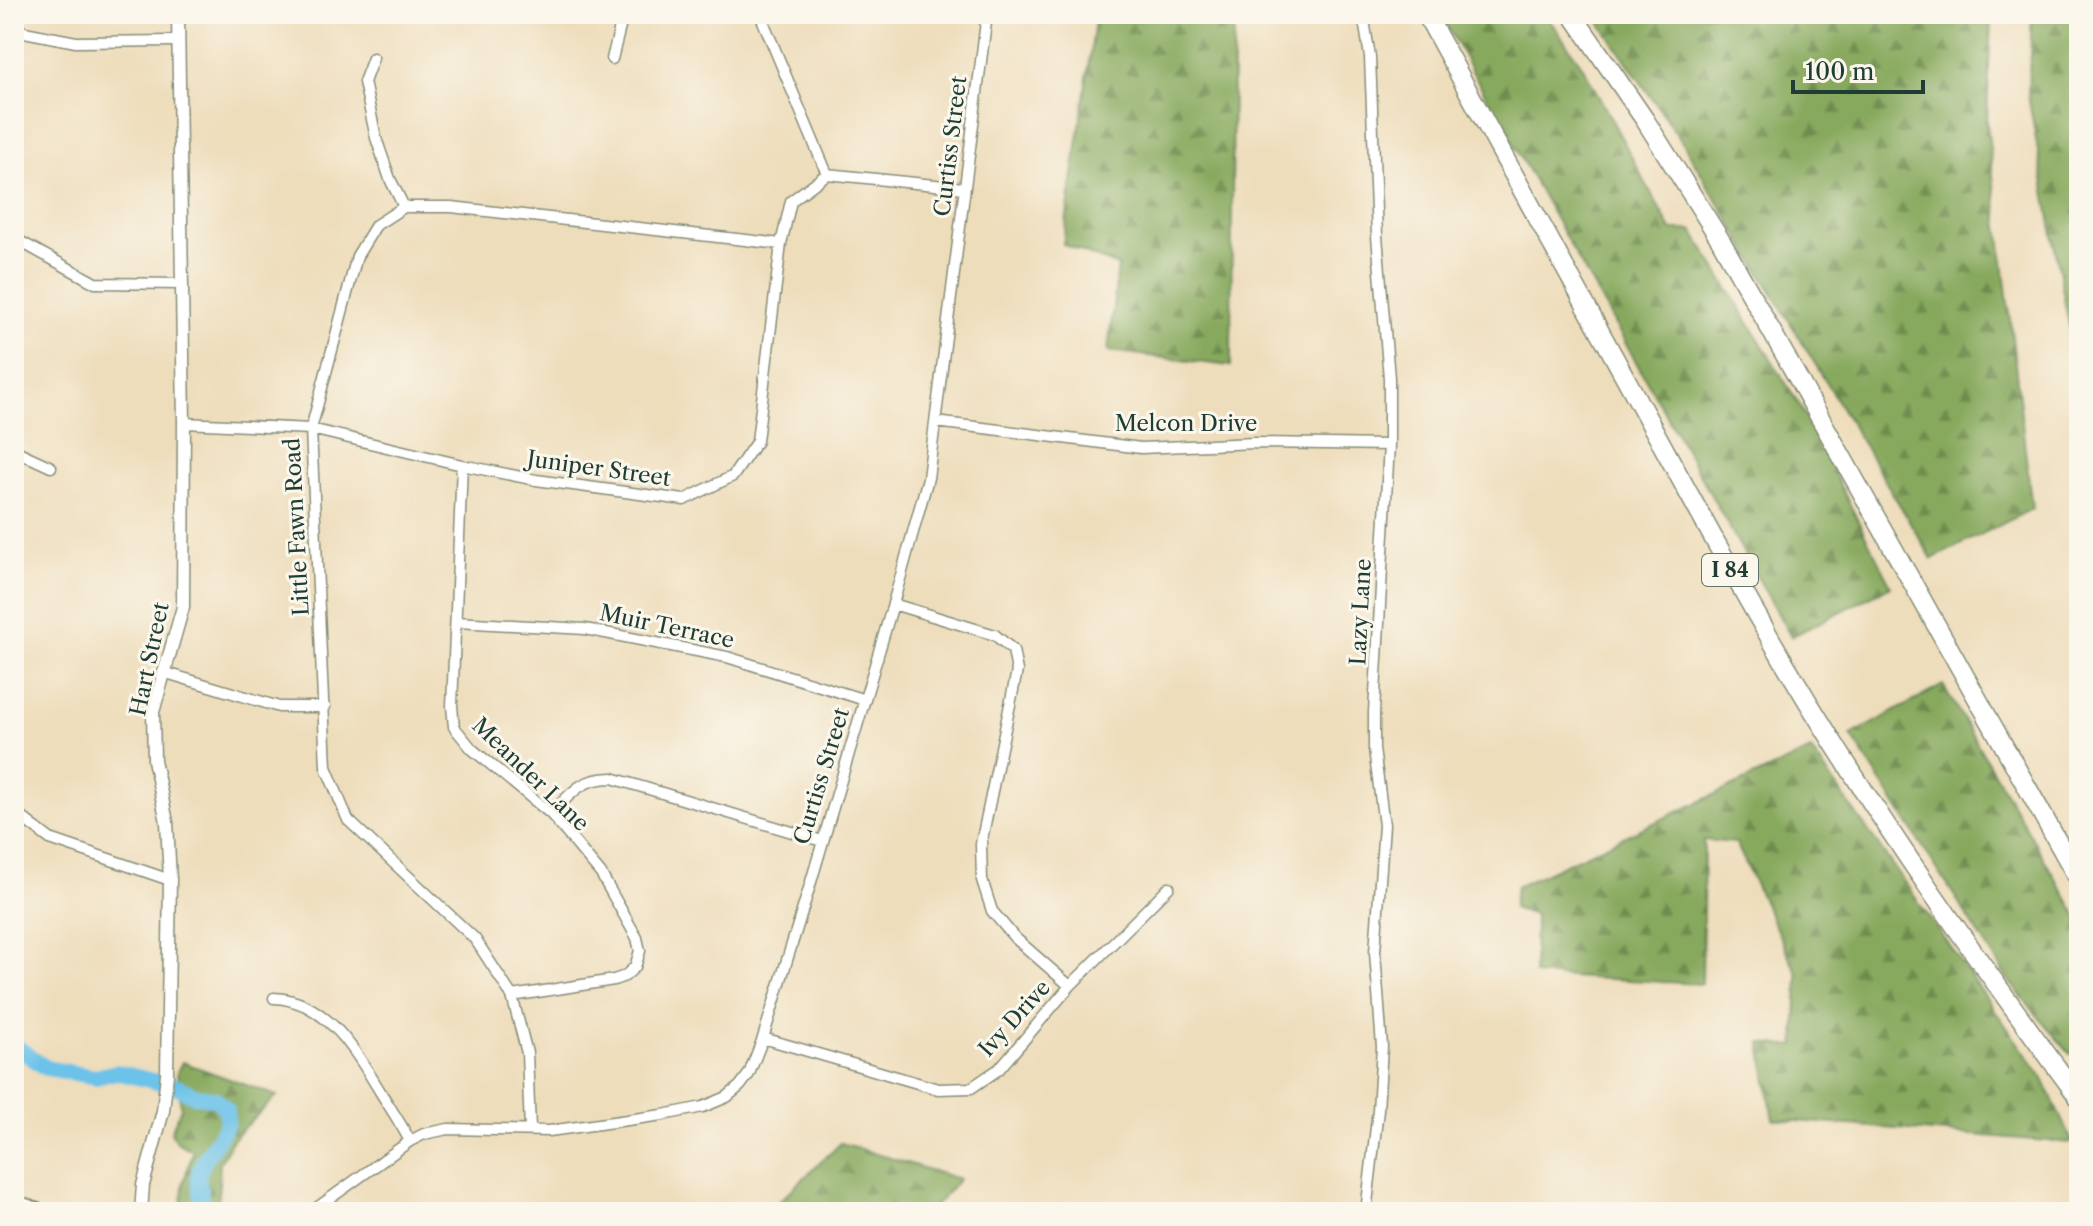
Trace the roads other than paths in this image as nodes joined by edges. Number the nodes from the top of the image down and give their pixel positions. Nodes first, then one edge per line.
1 (178, 14) edge
2 (626, 14) edge
3 (760, 14) edge
4 (987, 14) edge
5 (1363, 14) edge
6 (1426, 14) edge
7 (1572, 14) edge
8 (14, 30) edge
9 (178, 41) junction
10 (373, 58) dead end
11 (612, 59) dead end
12 (827, 174) junction
13 (964, 188) junction
14 (404, 207) junction
15 (14, 238) edge
16 (781, 244) junction
17 (182, 284) junction
18 (936, 422) junction
19 (184, 423) junction
20 (311, 429) junction
21 (1389, 445) junction
22 (14, 450) edge
23 (462, 465) junction
24 (51, 467) dead end
25 (893, 604) junction
26 (456, 622) junction
27 (163, 672) junction
28 (865, 700) junction
29 (325, 707) junction
30 (14, 814) edge
31 (551, 814) junction
32 (822, 841) junction
33 (170, 880) junction
34 (2079, 880) edge
35 (1169, 887) dead end
36 (1070, 986) junction
37 (512, 996) junction
38 (274, 998) dead end
39 (763, 1038) junction
40 (2079, 1098) edge
41 (530, 1130) junction
42 (410, 1141) junction
43 (14, 1200) edge
44 (48, 1212) edge
45 (141, 1212) edge
46 (311, 1212) edge
47 (1366, 1212) edge

1 - 9 street, Hart Street
2 - 11 street
3 - 12 street
4 - 13 street, Curtiss Street
5 - 21 street, Lazy Lane
6 - 40 highway, I 84
7 - 34 highway
8 - 9 street
9 - 17 street, Hart Street
10 - 14 street
12 - 13 street
12 - 16 street, Juniper Street
13 - 18 street, Curtiss Street
14 - 16 street
14 - 20 street, Little Fawn Road
15 - 17 street
16 - 23 street, Juniper Street
17 - 19 street, Hart Street
18 - 21 street, Melcon Drive
18 - 25 street, Curtiss Street
19 - 20 street, Juniper Street
19 - 27 street, Hart Street
20 - 23 street, Juniper Street
20 - 29 street, Little Fawn Road
21 - 47 street, Lazy Lane
22 - 24 street
23 - 26 street, Meander Lane
25 - 28 street, Curtiss Street
25 - 36 street
26 - 28 street, Muir Terrace
26 - 31 street, Meander Lane
27 - 29 street
27 - 33 street, Hart Street
28 - 32 street, Curtiss Street
29 - 37 street, Little Fawn Road
30 - 33 street
31 - 32 street
31 - 37 street, Meander Lane
32 - 39 street, Curtiss Street
33 - 45 street, Hart Street
35 - 36 street, Ivy Drive
36 - 39 street, Ivy Drive
37 - 41 street, Little Fawn Road
38 - 42 street
39 - 41 street, Curtiss Street
41 - 42 street, Curtiss Street
42 - 46 street, Curtiss Street
43 - 44 street

